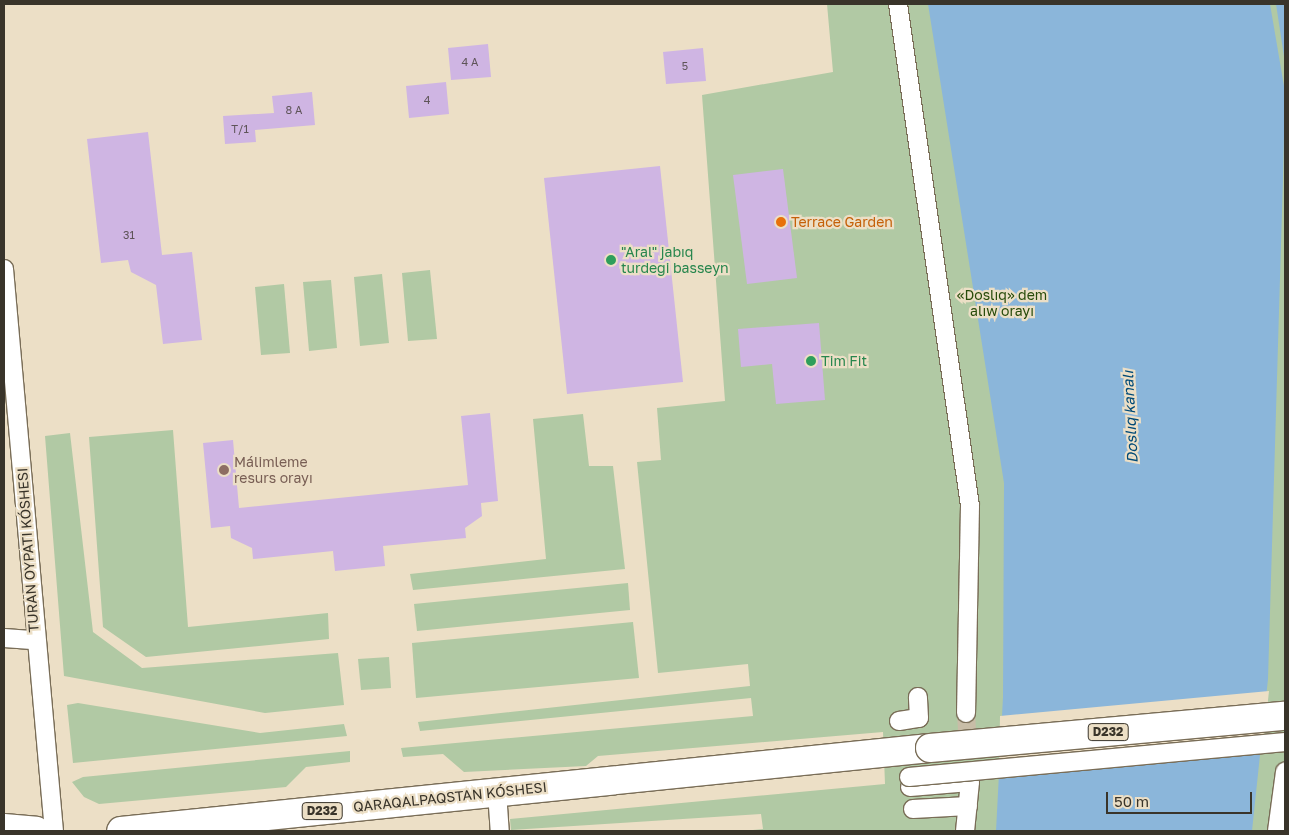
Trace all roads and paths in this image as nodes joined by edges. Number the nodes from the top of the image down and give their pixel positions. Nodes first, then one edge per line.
1 (898, 4) edge
2 (4, 269) edge
3 (4, 638) edge
4 (35, 640) junction
5 (918, 697) dead end
6 (966, 713) tunnel mouth
7 (1285, 716) edge
8 (899, 721) dead end
9 (1285, 742) edge
10 (1285, 772) edge
11 (496, 792) junction
12 (968, 806) junction
13 (913, 810) dead end
14 (260, 824) edge
15 (4, 828) edge
16 (36, 831) edge
17 (54, 831) edge
18 (121, 831) edge
19 (500, 831) edge
20 (965, 831) edge
21 (1277, 831) edge

1 - 6 street
2 - 4 street
3 - 4 street
4 - 17 street
5 - 8 street
7 - 11 main road, QARAQALPAQSTAN KÓSHESI / D232, bridge
9 - 12 street, bridge
10 - 21 street
11 - 14 main road, QARAQALPAQSTAN KÓSHESI / D232
11 - 19 street
12 - 13 street
12 - 20 street
14 - 18 main road, QARAQALPAQSTAN KÓSHESI / D232
15 - 16 main road

